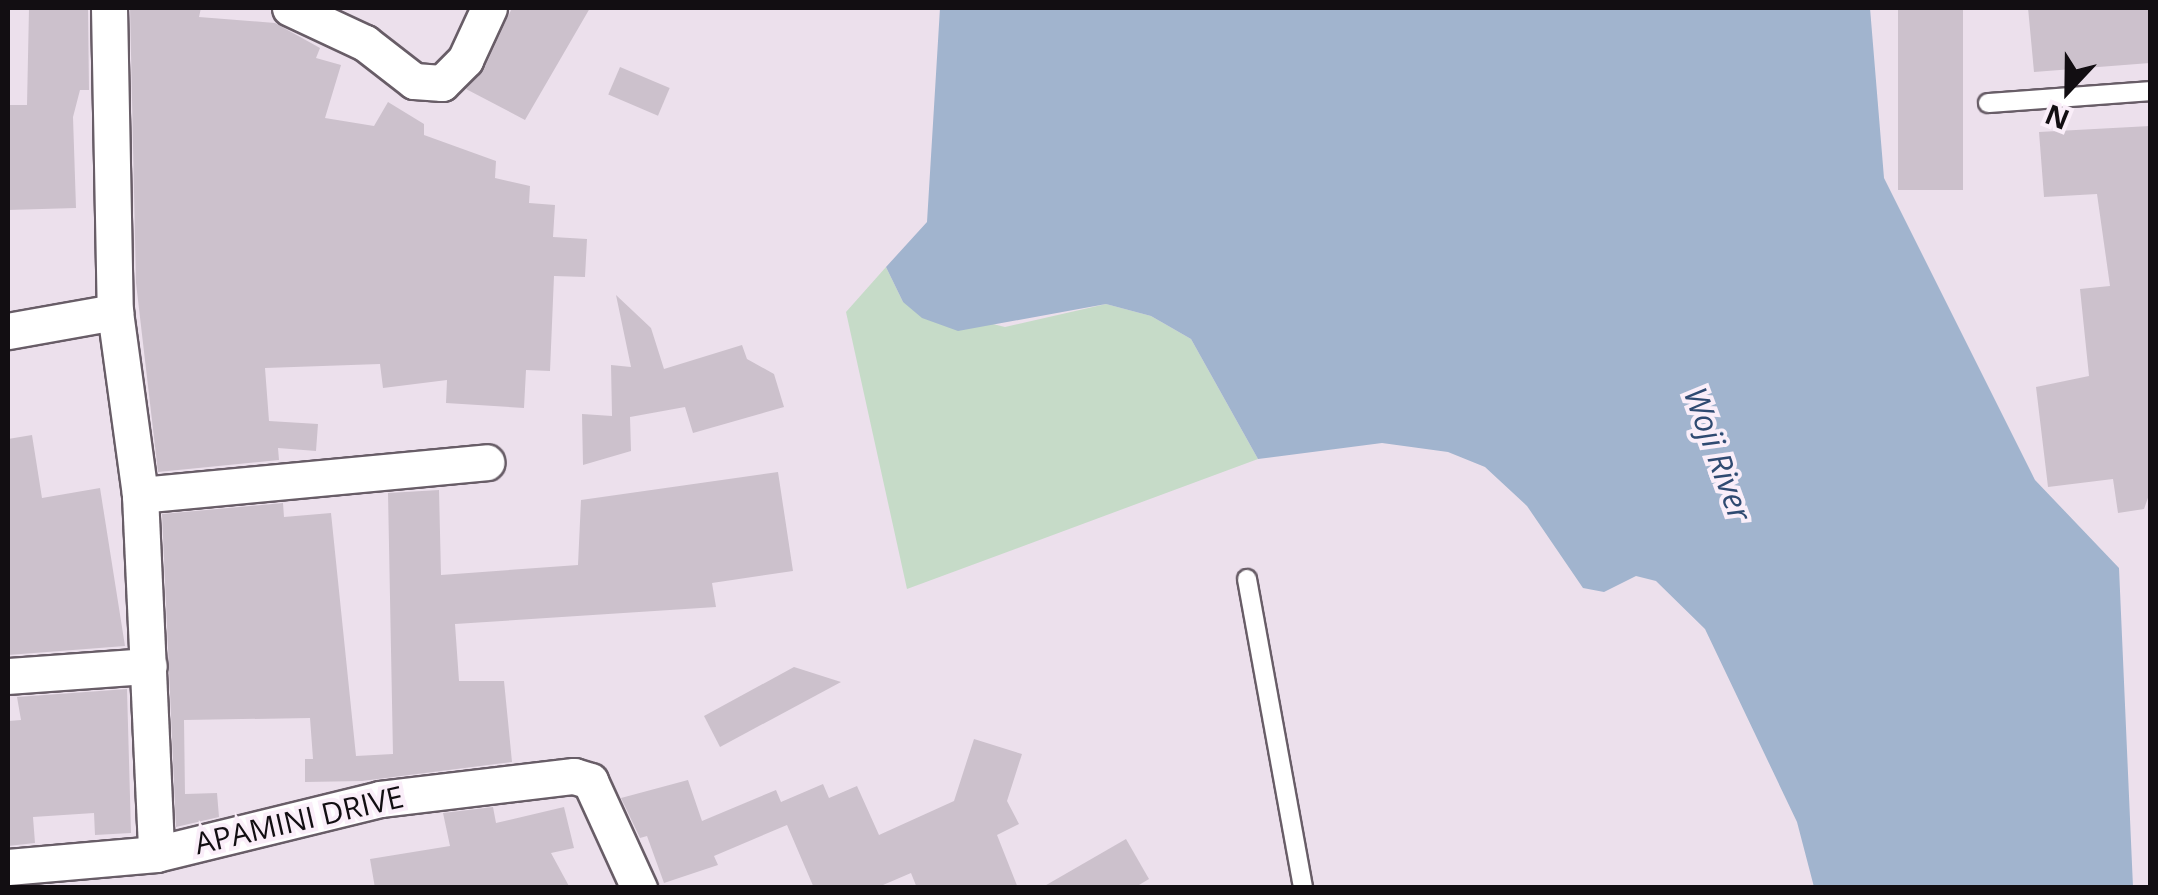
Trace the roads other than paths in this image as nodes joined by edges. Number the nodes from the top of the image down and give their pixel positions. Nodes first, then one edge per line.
1 (110, 8) edge
2 (290, 8) edge
3 (489, 8) edge
4 (2150, 91) edge
5 (1988, 103) dead end
6 (115, 312) junction
7 (8, 331) edge
8 (486, 462) dead end
9 (140, 495) junction
10 (1247, 579) dead end
11 (149, 666) junction
12 (8, 676) edge
13 (156, 854) junction
14 (8, 867) edge
15 (638, 888) edge
16 (1303, 888) edge

1 - 6 street
2 - 3 street
4 - 5 lane
6 - 7 street
6 - 9 street
8 - 9 street
9 - 11 street
10 - 16 lane
11 - 12 street
11 - 13 street
13 - 14 street, APAMINI DRIVE
13 - 15 street, APAMINI DRIVE

